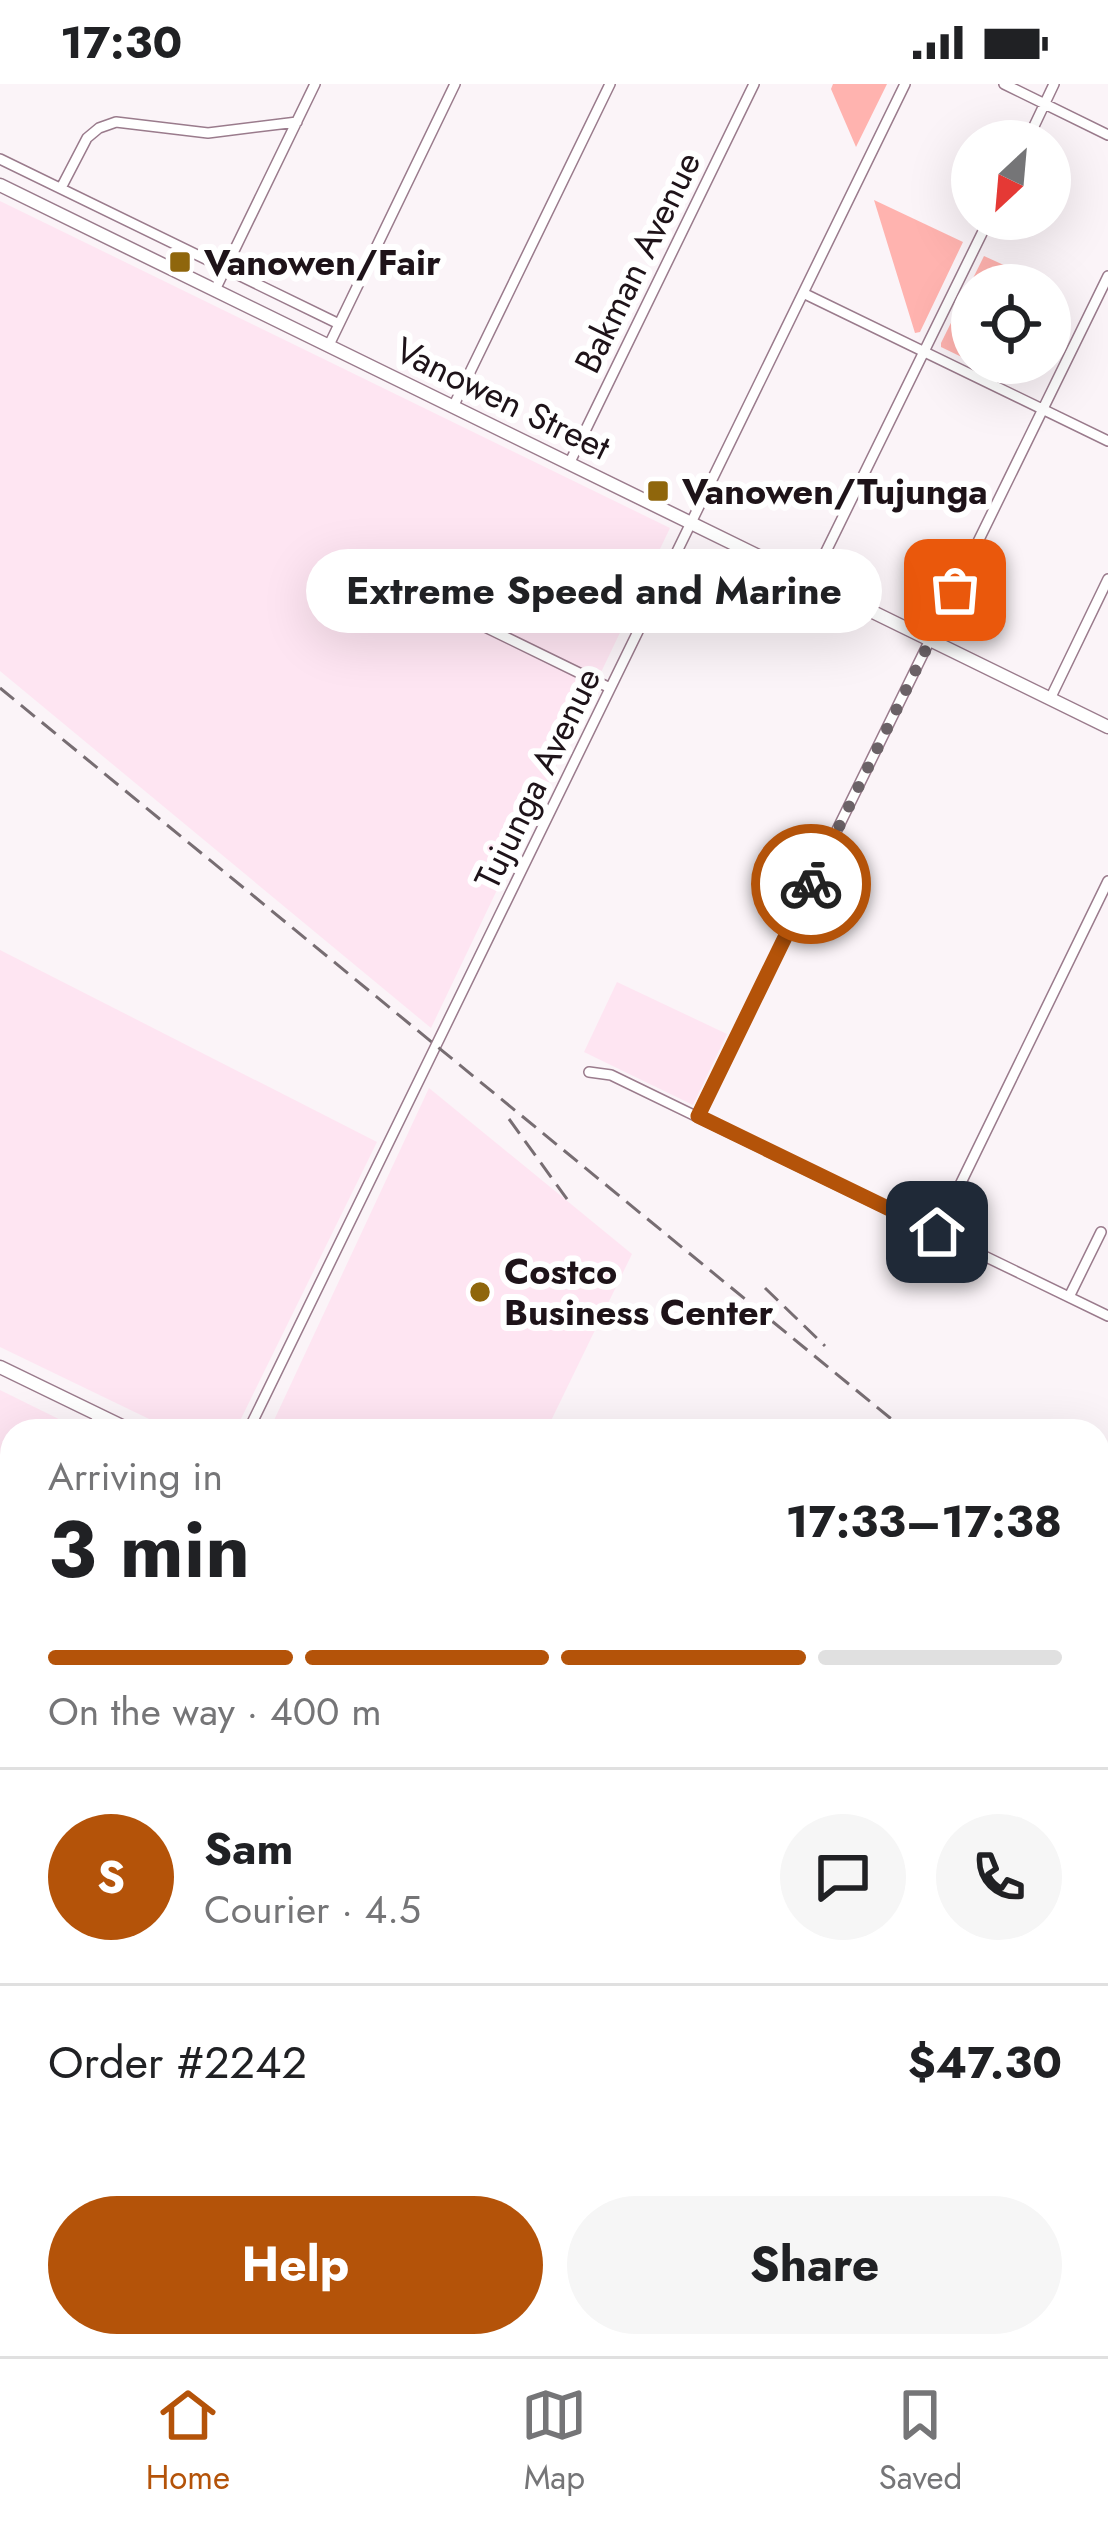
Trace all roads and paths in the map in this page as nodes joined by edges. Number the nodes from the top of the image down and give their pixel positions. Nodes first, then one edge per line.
1 (315, 84) edge
2 (455, 84) edge
3 (610, 84) edge
4 (754, 84) edge
5 (905, 84) edge
6 (1004, 84) edge
7 (1054, 84) edge
8 (1045, 104) junction
9 (1037, 120) edge
10 (297, 122) junction
11 (1108, 135) edge
12 (0, 159) edge
13 (0, 185) edge
14 (61, 188) junction
15 (979, 240) edge
16 (226, 268) junction
17 (1108, 276) edge
18 (215, 290) junction
19 (802, 293) junction
20 (339, 324) junction
21 (329, 345) junction
22 (924, 352) junction
23 (453, 407) junction
24 (1043, 410) junction
25 (1108, 441) edge
26 (569, 464) junction
27 (691, 524) junction
28 (1108, 579) edge
29 (393, 582) dead end
30 (811, 582) junction
31 (930, 641) junction
32 (610, 688) junction
33 (1050, 699) junction
34 (1108, 727) edge
35 (1108, 881) edge
36 (589, 1072) dead end
37 (698, 1116) junction
38 (937, 1232) junction
39 (1101, 1232) dead end
40 (1069, 1297) junction
41 (1108, 1316) edge
42 (0, 1367) edge
43 (99, 1415) junction
44 (97, 1419) edge
45 (107, 1419) edge
46 (254, 1419) edge

1 - 10 street
2 - 20 street
3 - 23 street
4 - 26 street, Bakman Avenue
5 - 19 street, Tujunga Avenue
6 - 8 street
7 - 8 street
8 - 9 street
8 - 11 street
10 - 14 street
10 - 16 street
12 - 14 street
13 - 18 main road, Vanowen Street
14 - 16 street
15 - 22 street
16 - 18 street
16 - 20 street
17 - 24 street
18 - 21 main road, Vanowen Street
19 - 22 street
19 - 27 street, Tujunga Avenue
20 - 21 street
21 - 23 main road, Vanowen Street
22 - 24 street
22 - 30 street
23 - 26 main road, Vanowen Street
24 - 25 street
24 - 31 street
26 - 27 main road, Vanowen Street
27 - 30 main road, Vanowen Street
27 - 32 street, Tujunga Avenue
28 - 33 street
29 - 32 street
30 - 31 main road, Vanowen Street
31 - 33 main road, Vanowen Street
31 - 37 street
32 - 46 street, Tujunga Avenue
33 - 34 main road, Vanowen Street
35 - 38 street
36 - 37 street
37 - 38 street
38 - 40 street
39 - 40 street
40 - 41 street
42 - 43 main road
43 - 44 street
43 - 45 main road

